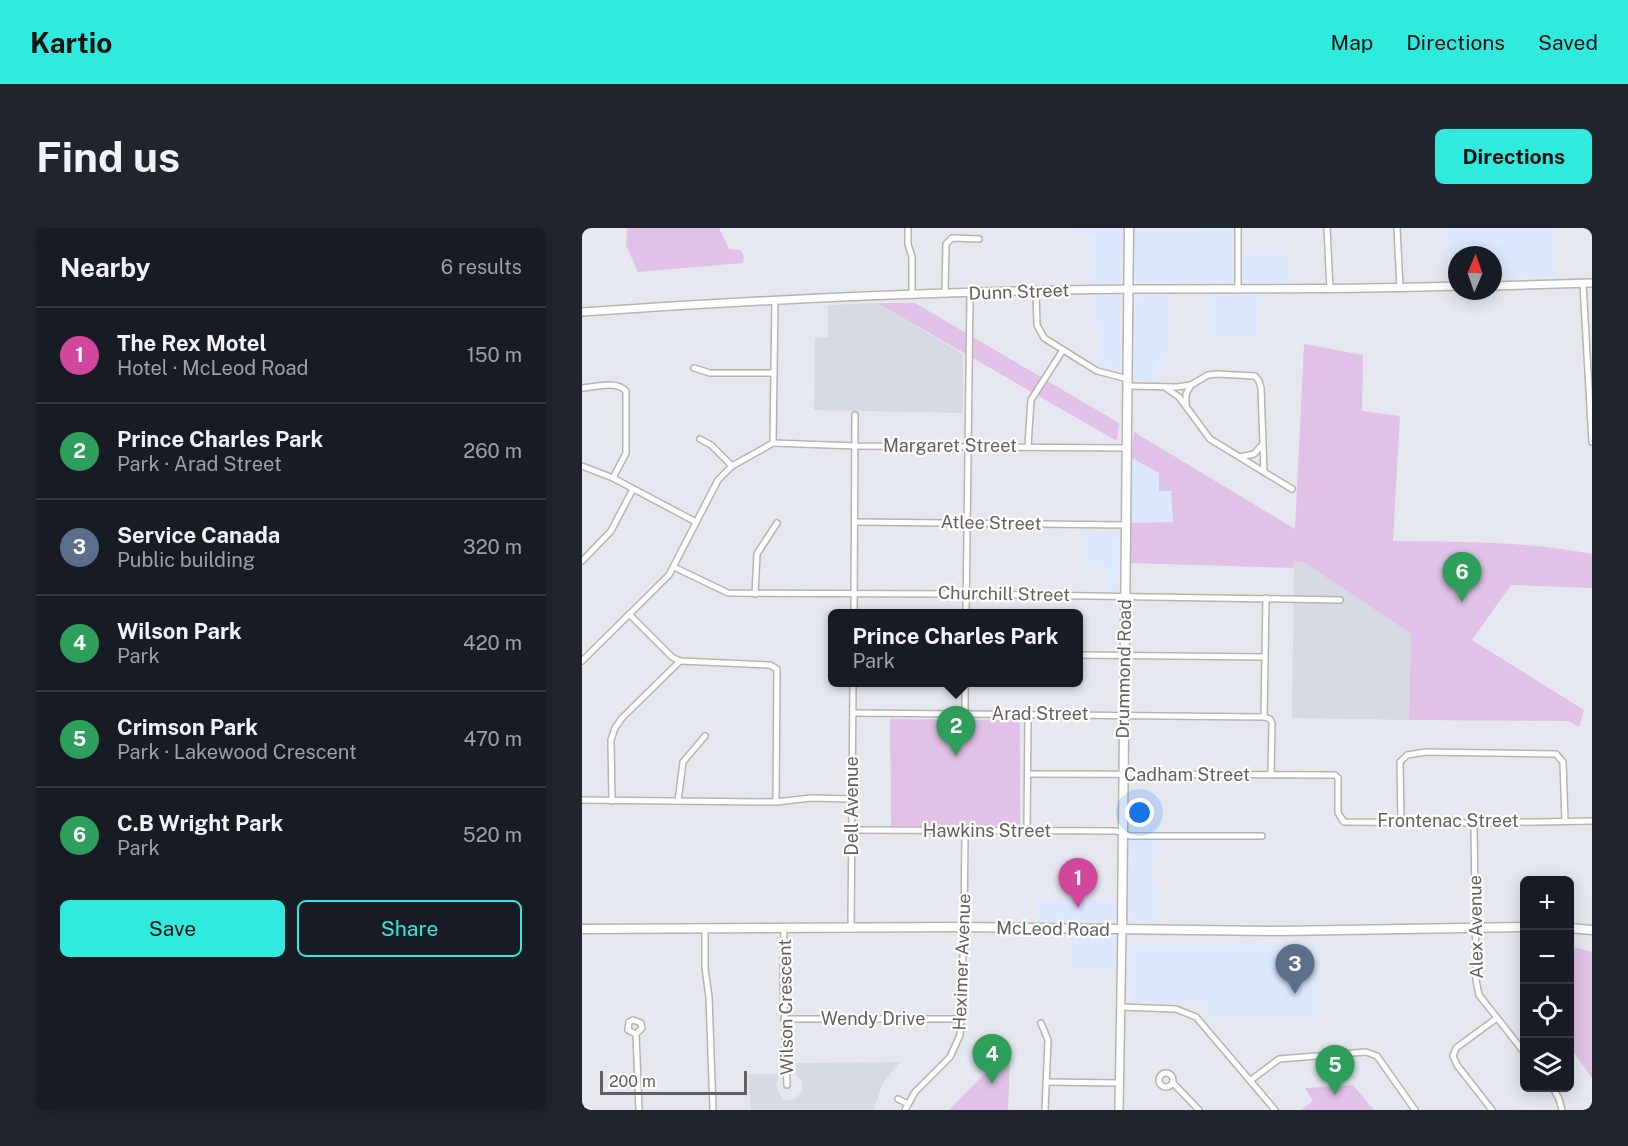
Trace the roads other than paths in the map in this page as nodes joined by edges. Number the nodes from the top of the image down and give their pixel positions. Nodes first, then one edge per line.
1 (908, 228) edge
2 (1129, 228) edge
3 (1238, 228) edge
4 (1327, 228) edge
5 (1397, 228) edge
6 (979, 238) dead end
7 (1592, 283) edge
8 (1583, 284) junction
9 (1448, 286) edge
10 (1502, 286) edge
11 (1400, 288) junction
12 (1129, 289) junction
13 (1330, 289) junction
14 (1238, 290) junction
15 (1036, 292) junction
16 (945, 294) junction
17 (970, 294) junction
18 (912, 295) junction
19 (775, 300) junction
20 (582, 312) edge
21 (1063, 350) junction
22 (694, 368) dead end
23 (774, 373) junction
24 (1128, 382) junction
25 (1191, 385) junction
26 (582, 388) edge
27 (1166, 388) junction
28 (1186, 406) junction
29 (855, 415) dead end
30 (700, 439) dead end
31 (1592, 442) edge
32 (773, 443) junction
33 (1263, 444) junction
34 (856, 446) junction
35 (968, 446) junction
36 (1028, 446) junction
37 (1127, 448) junction
38 (1238, 457) junction
39 (582, 466) edge
40 (732, 466) junction
41 (1264, 472) junction
42 (613, 478) junction
43 (633, 489) junction
44 (1292, 489) dead end
45 (696, 522) junction
46 (856, 522) junction
47 (777, 523) dead end
48 (967, 523) junction
49 (1126, 525) junction
50 (584, 557) edge
51 (674, 567) junction
52 (854, 593) junction
53 (755, 594) junction
54 (967, 594) junction
55 (1125, 596) junction
56 (1266, 598) junction
57 (1340, 600) dead end
58 (854, 609) edge
59 (966, 609) edge
60 (629, 614) junction
61 (1083, 655) edge
62 (1124, 656) junction
63 (1265, 657) junction
64 (680, 661) junction
65 (582, 662) edge
66 (853, 687) edge
67 (965, 687) edge
68 (853, 713) junction
69 (965, 714) junction
70 (1028, 715) junction
71 (1123, 715) junction
72 (1264, 717) junction
73 (705, 736) dead end
74 (1028, 774) junction
75 (1123, 775) junction
76 (1271, 775) junction
77 (1338, 784) joint
78 (852, 799) junction
79 (582, 800) edge
80 (612, 801) junction
81 (678, 801) junction
82 (776, 802) junction
83 (1565, 821) junction
84 (1592, 821) edge
85 (1401, 822) junction
86 (1474, 823) junction
87 (852, 830) junction
88 (965, 832) junction
89 (1028, 832) junction
90 (1122, 833) junction
91 (1262, 836) dead end
92 (964, 927) junction
93 (1476, 927) junction
94 (1520, 927) edge
95 (705, 928) junction
96 (1574, 928) edge
97 (582, 929) edge
98 (784, 929) junction
99 (851, 929) junction
100 (1122, 930) junction
101 (1592, 930) edge
102 (1120, 1008) junction
103 (1497, 1018) junction
104 (784, 1019) junction
105 (962, 1019) junction
106 (1041, 1023) dead end
107 (636, 1034) dead end
108 (1520, 1047) edge
109 (1251, 1080) junction
110 (1046, 1082) junction
111 (1120, 1083) junction
112 (1173, 1083) dead end
113 (787, 1086) dead end
114 (1555, 1092) edge
115 (898, 1099) dead end
116 (907, 1107) edge
117 (639, 1110) edge
118 (713, 1110) edge
119 (1045, 1110) edge
120 (1119, 1110) edge
121 (1199, 1110) edge
122 (1275, 1110) edge
123 (1415, 1110) edge
124 (1492, 1110) edge
125 (1562, 1110) edge

1 - 18 street
2 - 12 main road, Drummond Road
3 - 14 street
4 - 13 street
5 - 11 street
6 - 16 street
7 - 8 street
8 - 10 street
8 - 31 street
9 - 11 street, Dunn Street
11 - 13 street, Dunn Street
12 - 14 street, Dunn Street
12 - 15 street, Dunn Street
12 - 24 main road, Drummond Road
13 - 14 street, Dunn Street
15 - 17 street, Dunn Street
15 - 21 street
16 - 17 street, Dunn Street
16 - 18 street, Dunn Street
17 - 35 street
18 - 19 street, Dunn Street
19 - 20 street, Dunn Street
19 - 23 street
21 - 24 street
21 - 36 street
22 - 23 street
23 - 32 street
24 - 27 street
24 - 37 main road, Drummond Road
25 - 27 street
25 - 28 street
25 - 33 street
26 - 42 street
27 - 28 street
28 - 38 street
29 - 34 street
30 - 40 street
32 - 34 street, Margaret Street
32 - 40 street
33 - 38 street
33 - 41 street
34 - 35 street, Margaret Street
34 - 46 street
35 - 36 street, Margaret Street
35 - 48 street
36 - 37 street, Margaret Street
37 - 49 main road, Drummond Road
38 - 41 street
39 - 42 street
40 - 45 street
41 - 44 street
42 - 43 street
43 - 45 street
43 - 50 street
45 - 51 street
46 - 48 street, Atlee Street
46 - 52 street
47 - 53 street
48 - 49 street, Atlee Street
48 - 54 street
49 - 55 main road, Drummond Road
51 - 53 street, Churchill Street
51 - 60 street
52 - 53 street, Churchill Street
52 - 54 street, Churchill Street
52 - 58 street
54 - 55 street, Churchill Street
54 - 59 street
55 - 56 street, Churchill Street
55 - 62 main road, Drummond Road
56 - 57 street, Churchill Street
56 - 63 street
60 - 64 street
60 - 65 street
61 - 62 street
62 - 63 street
62 - 71 main road, Drummond Road
63 - 72 street
64 - 80 street
64 - 82 street
66 - 68 street, Dell Avenue
67 - 69 street
68 - 69 street, Arad Street
68 - 78 street, Dell Avenue
69 - 70 street, Arad Street
70 - 71 street, Arad Street
70 - 74 street
71 - 72 street, Arad Street
71 - 75 main road, Drummond Road
72 - 76 street
73 - 81 street
74 - 75 street, Cadham Street
74 - 89 street
75 - 76 street, Cadham Street
75 - 90 main road, Drummond Road
76 - 77 street, Cadham Street
77 - 85 street, Frontenac Street
78 - 82 street
78 - 87 street, Dell Avenue
79 - 80 street
80 - 81 street
81 - 82 street
83 - 84 street, Frontenac Street
83 - 85 street
83 - 86 street, Frontenac Street
85 - 86 street, Frontenac Street
86 - 93 street, Alex Avenue
87 - 88 street, Hawkins Street
87 - 99 street, Dell Avenue
88 - 89 street, Hawkins Street
88 - 92 street, Heximer Avenue
89 - 90 street, Hawkins Street
90 - 91 street, Hawkins Street
90 - 100 main road, Drummond Road
92 - 99 main road, McLeod Road
92 - 100 main road, McLeod Road
92 - 105 street, Heximer Avenue
93 - 94 main road, McLeod Road
93 - 100 main road, McLeod Road
93 - 103 street, Alex Avenue
95 - 97 main road, McLeod Road
95 - 98 main road, McLeod Road
95 - 118 street
96 - 101 main road
98 - 99 main road, McLeod Road
98 - 104 street, Wilson Crescent
100 - 102 street, Drummond Road
102 - 109 street
102 - 111 street, Drummond Road
103 - 108 street, Alex Avenue
103 - 124 street
104 - 105 street, Wendy Drive
104 - 113 street, Wilson Crescent
105 - 116 street, Heximer Avenue
106 - 110 street
107 - 117 street
109 - 122 street
109 - 123 street
110 - 111 street
110 - 119 street
111 - 120 street, Drummond Road
112 - 121 street
114 - 125 street
115 - 116 street

